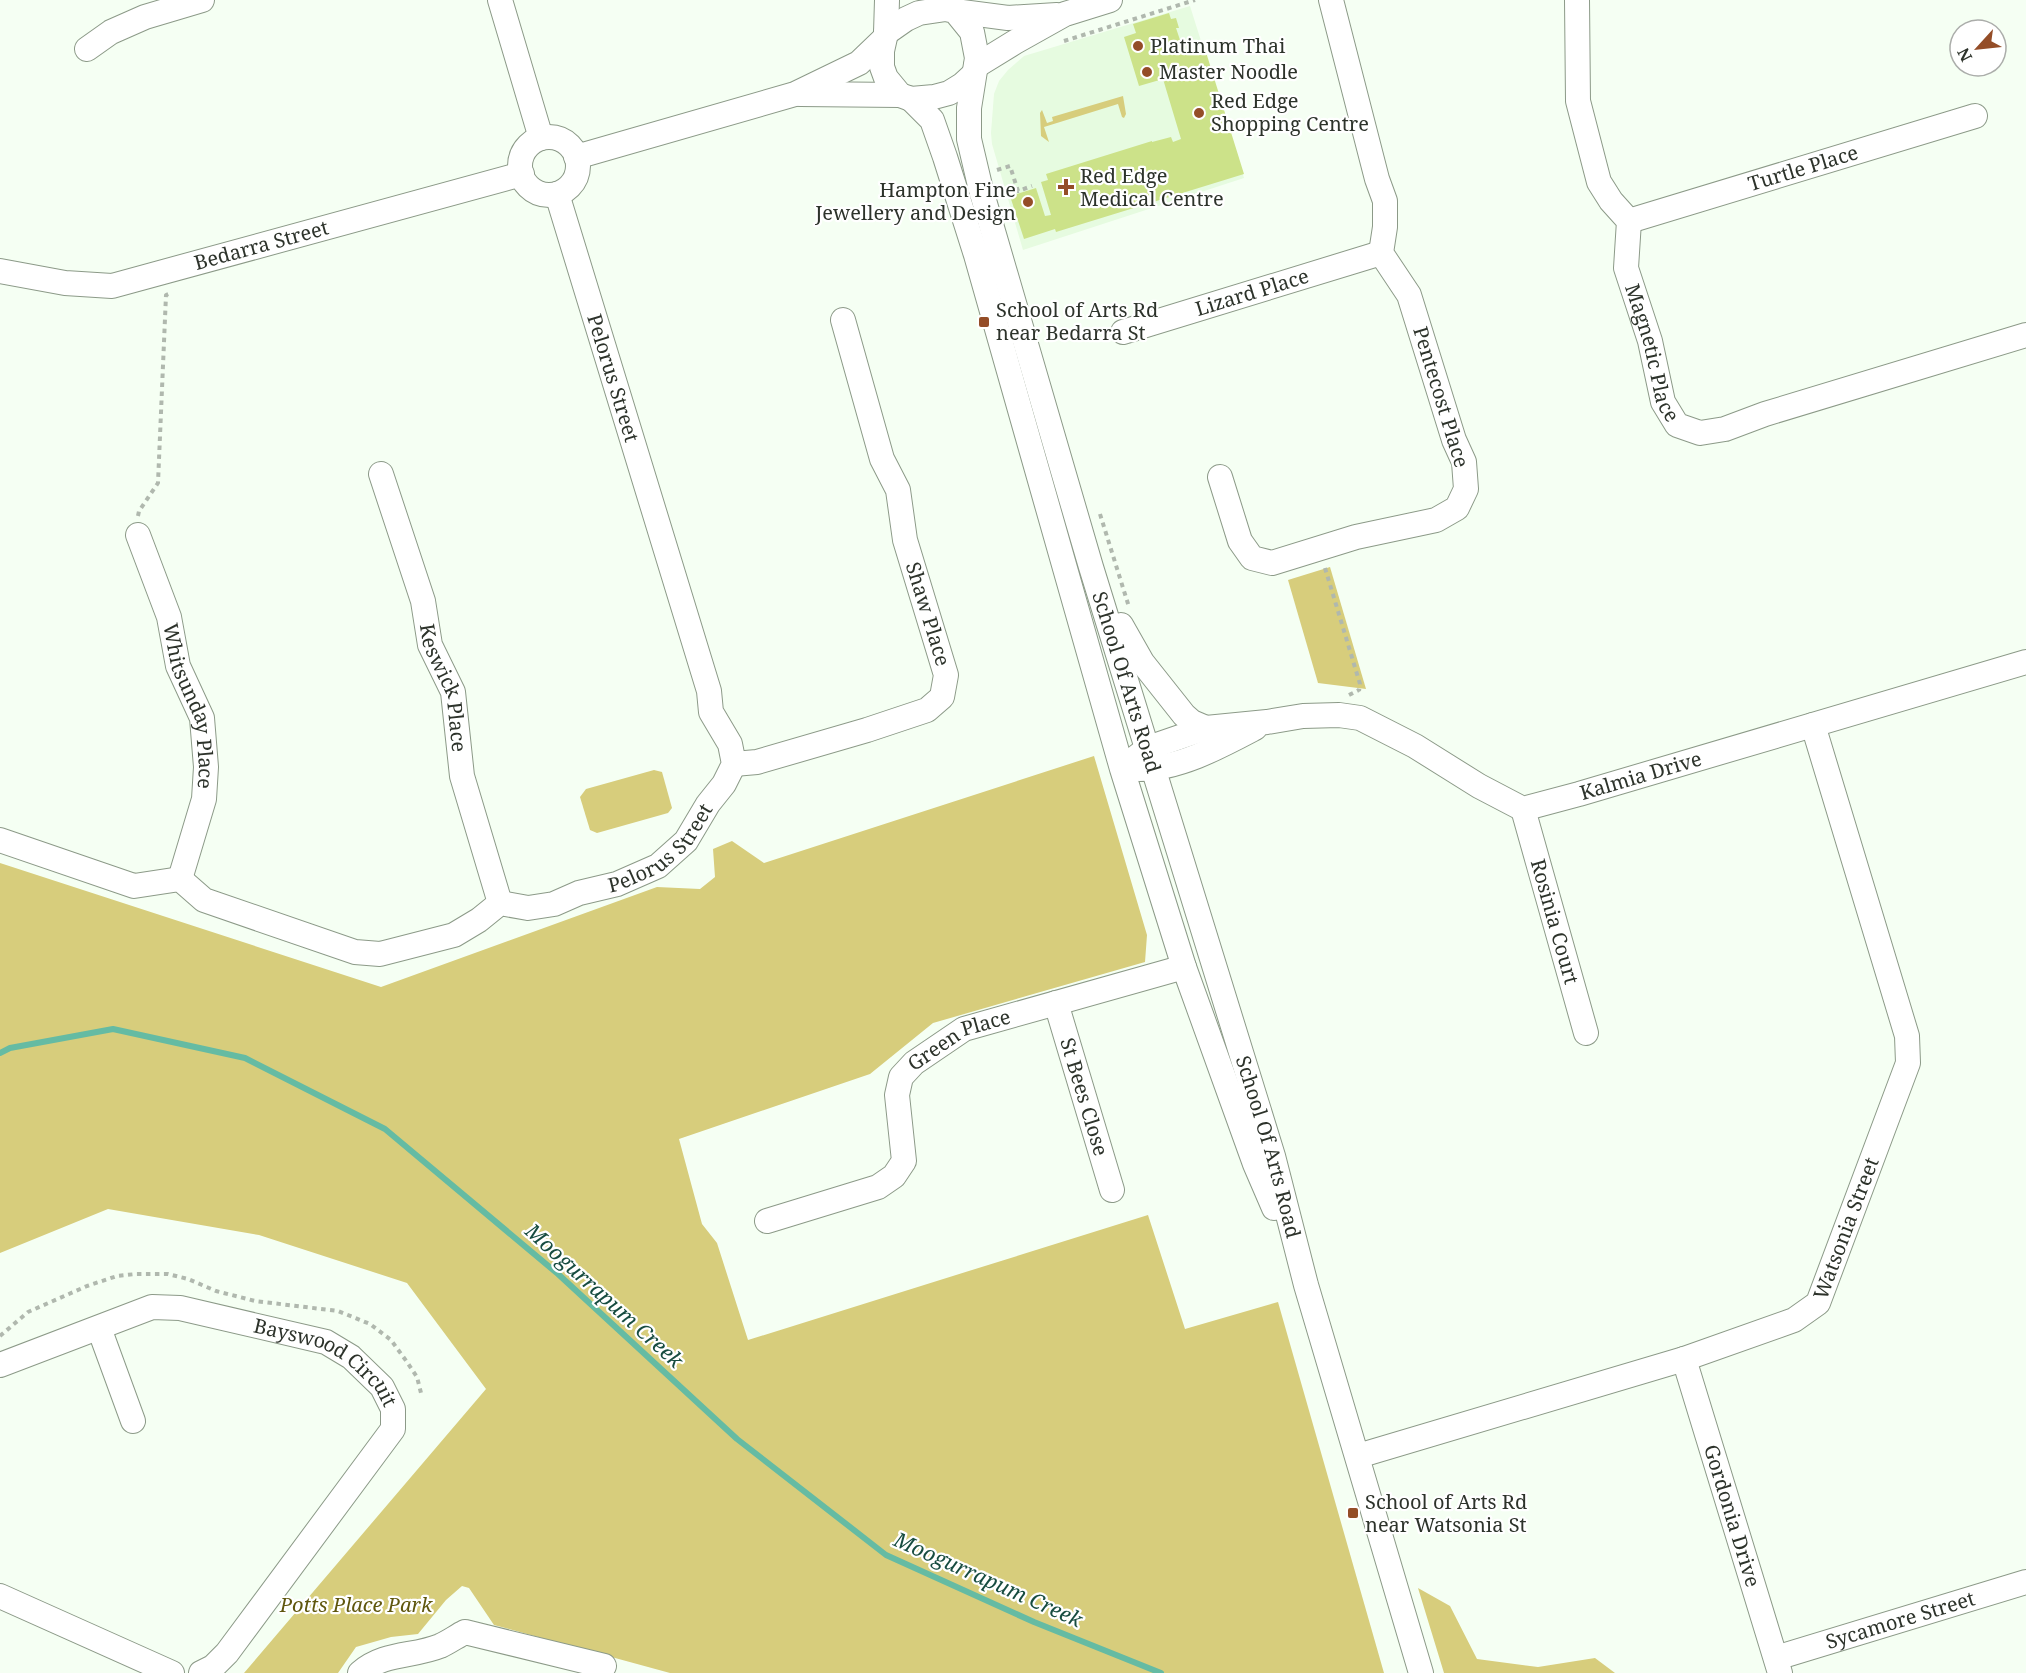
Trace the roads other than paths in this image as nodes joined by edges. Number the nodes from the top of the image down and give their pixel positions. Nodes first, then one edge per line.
1 (202, 0) edge
2 (500, 0) edge
3 (887, 0) edge
4 (1110, 0) edge
5 (1331, 0) edge
6 (1577, 0) edge
7 (946, 7) edge
8 (1065, 14) junction
9 (885, 36) junction
10 (87, 49) dead end
11 (975, 70) junction
12 (795, 94) junction
13 (906, 97) junction
14 (1975, 116) dead end
15 (541, 138) junction
16 (576, 157) junction
17 (522, 174) junction
18 (557, 194) junction
19 (1629, 221) junction
20 (1381, 253) junction
21 (0, 271) edge
22 (843, 320) dead end
23 (1123, 332) dead end
24 (2026, 334) edge
25 (381, 474) dead end
26 (1220, 477) dead end
27 (138, 535) road end
28 (1091, 567) junction
29 (2026, 662) edge
30 (1267, 722) junction
31 (1814, 725) junction
32 (1206, 728) junction
33 (1152, 759) junction
34 (734, 764) junction
35 (1122, 769) junction
36 (1523, 809) junction
37 (0, 840) edge
38 (180, 879) junction
39 (500, 903) junction
40 (1184, 967) junction
41 (1056, 1004) junction
42 (1586, 1033) dead end
43 (1112, 1190) dead end
44 (767, 1221) dead end
45 (1306, 1285) junction
46 (99, 1328) junction
47 (1683, 1359) junction
48 (0, 1365) edge
49 (133, 1421) dead end
50 (1358, 1456) junction
51 (2026, 1582) edge
52 (0, 1596) edge
53 (1778, 1665) edge
54 (604, 1666) dead end
55 (172, 1673) edge
56 (201, 1673) edge
57 (360, 1673) edge
58 (1422, 1673) edge

1 - 10 street
2 - 15 street
3 - 9 street
4 - 8 street
5 - 20 street
6 - 19 street
7 - 8 street
7 - 9 street
7 - 11 street
8 - 11 street
9 - 12 street
9 - 13 street
11 - 13 street
11 - 28 street, School Of Arts Road
12 - 13 street
12 - 16 street
13 - 35 street, School Of Arts Road
14 - 19 street, Turtle Place
15 - 16 street
15 - 17 street
16 - 18 street
17 - 18 street
17 - 21 street, Bedarra Street
18 - 34 street, Pelorus Street
19 - 24 street, Magnetic Place
20 - 23 street, Lizard Place
20 - 26 street, Pentecost Place
22 - 34 street, Shaw Place
25 - 39 street, Keswick Place
27 - 38 street, Whitsunday Place
28 - 32 street
28 - 33 street, School Of Arts Road
29 - 31 street, Kalmia Drive
30 - 32 street
30 - 33 street
30 - 36 street
31 - 36 street, Kalmia Drive
31 - 47 street, Watsonia Street
32 - 33 street
33 - 35 street
33 - 45 street, School Of Arts Road
34 - 39 street, Pelorus Street
35 - 40 street, School Of Arts Road
36 - 42 street, Rosinia Court
37 - 38 street
38 - 39 street
40 - 41 street, Green Place
40 - 45 street, School Of Arts Road
41 - 43 street, St Bees Close
41 - 44 street, Green Place
45 - 50 street, School Of Arts Road
46 - 48 street, Bayswood Circuit
46 - 49 street
46 - 56 street, Bayswood Circuit
47 - 50 street, Watsonia Street
47 - 53 street, Gordonia Drive
50 - 58 street, School Of Arts Road
51 - 53 street, Sycamore Street
52 - 55 street
54 - 57 street

